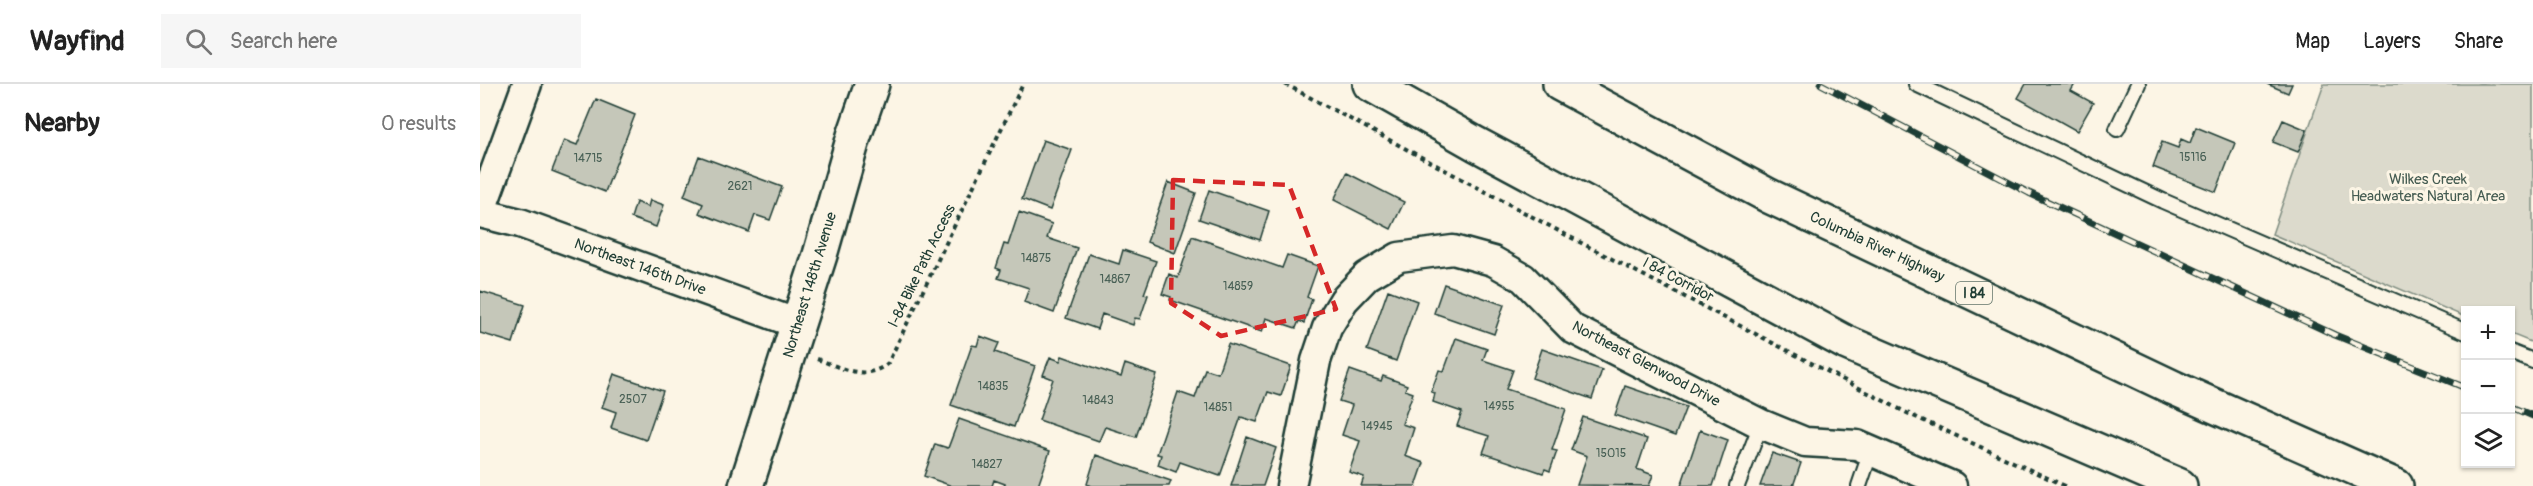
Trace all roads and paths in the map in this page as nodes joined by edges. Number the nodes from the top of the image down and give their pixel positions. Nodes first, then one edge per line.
1 (526, 84) edge
2 (872, 84) edge
3 (1023, 84) edge
4 (1285, 84) edge
5 (1370, 84) edge
6 (1560, 84) edge
7 (1916, 84) edge
8 (2138, 84) edge
9 (2117, 129) dead end
10 (480, 213) edge
11 (2461, 330) edge
12 (794, 337) junction
13 (2515, 354) edge
14 (2533, 362) edge
15 (1761, 424) junction
16 (1871, 451) junction
17 (746, 486) edge
18 (1291, 486) edge
19 (1737, 486) edge
20 (1860, 486) edge
21 (1952, 486) edge
22 (2065, 486) edge
23 (2180, 486) edge
24 (2396, 486) edge

1 - 10 street
2 - 12 main road, Northeast 148th Avenue
3 - 12 path, I-84 Bike Path Access
4 - 22 path, I 84 Corridor
5 - 23 main road
6 - 24 main road, Columbia River Highway / I 84
7 - 11 lane
8 - 9 lane
10 - 12 street, Northeast 146th Drive
12 - 17 main road, Northeast 148th Avenue
13 - 14 lane
15 - 16 street, Northeast Glenwood Drive
15 - 18 street, Northeast Glenwood Drive
15 - 19 lane
16 - 20 lane
16 - 21 street, Northeast Glenwood Drive

